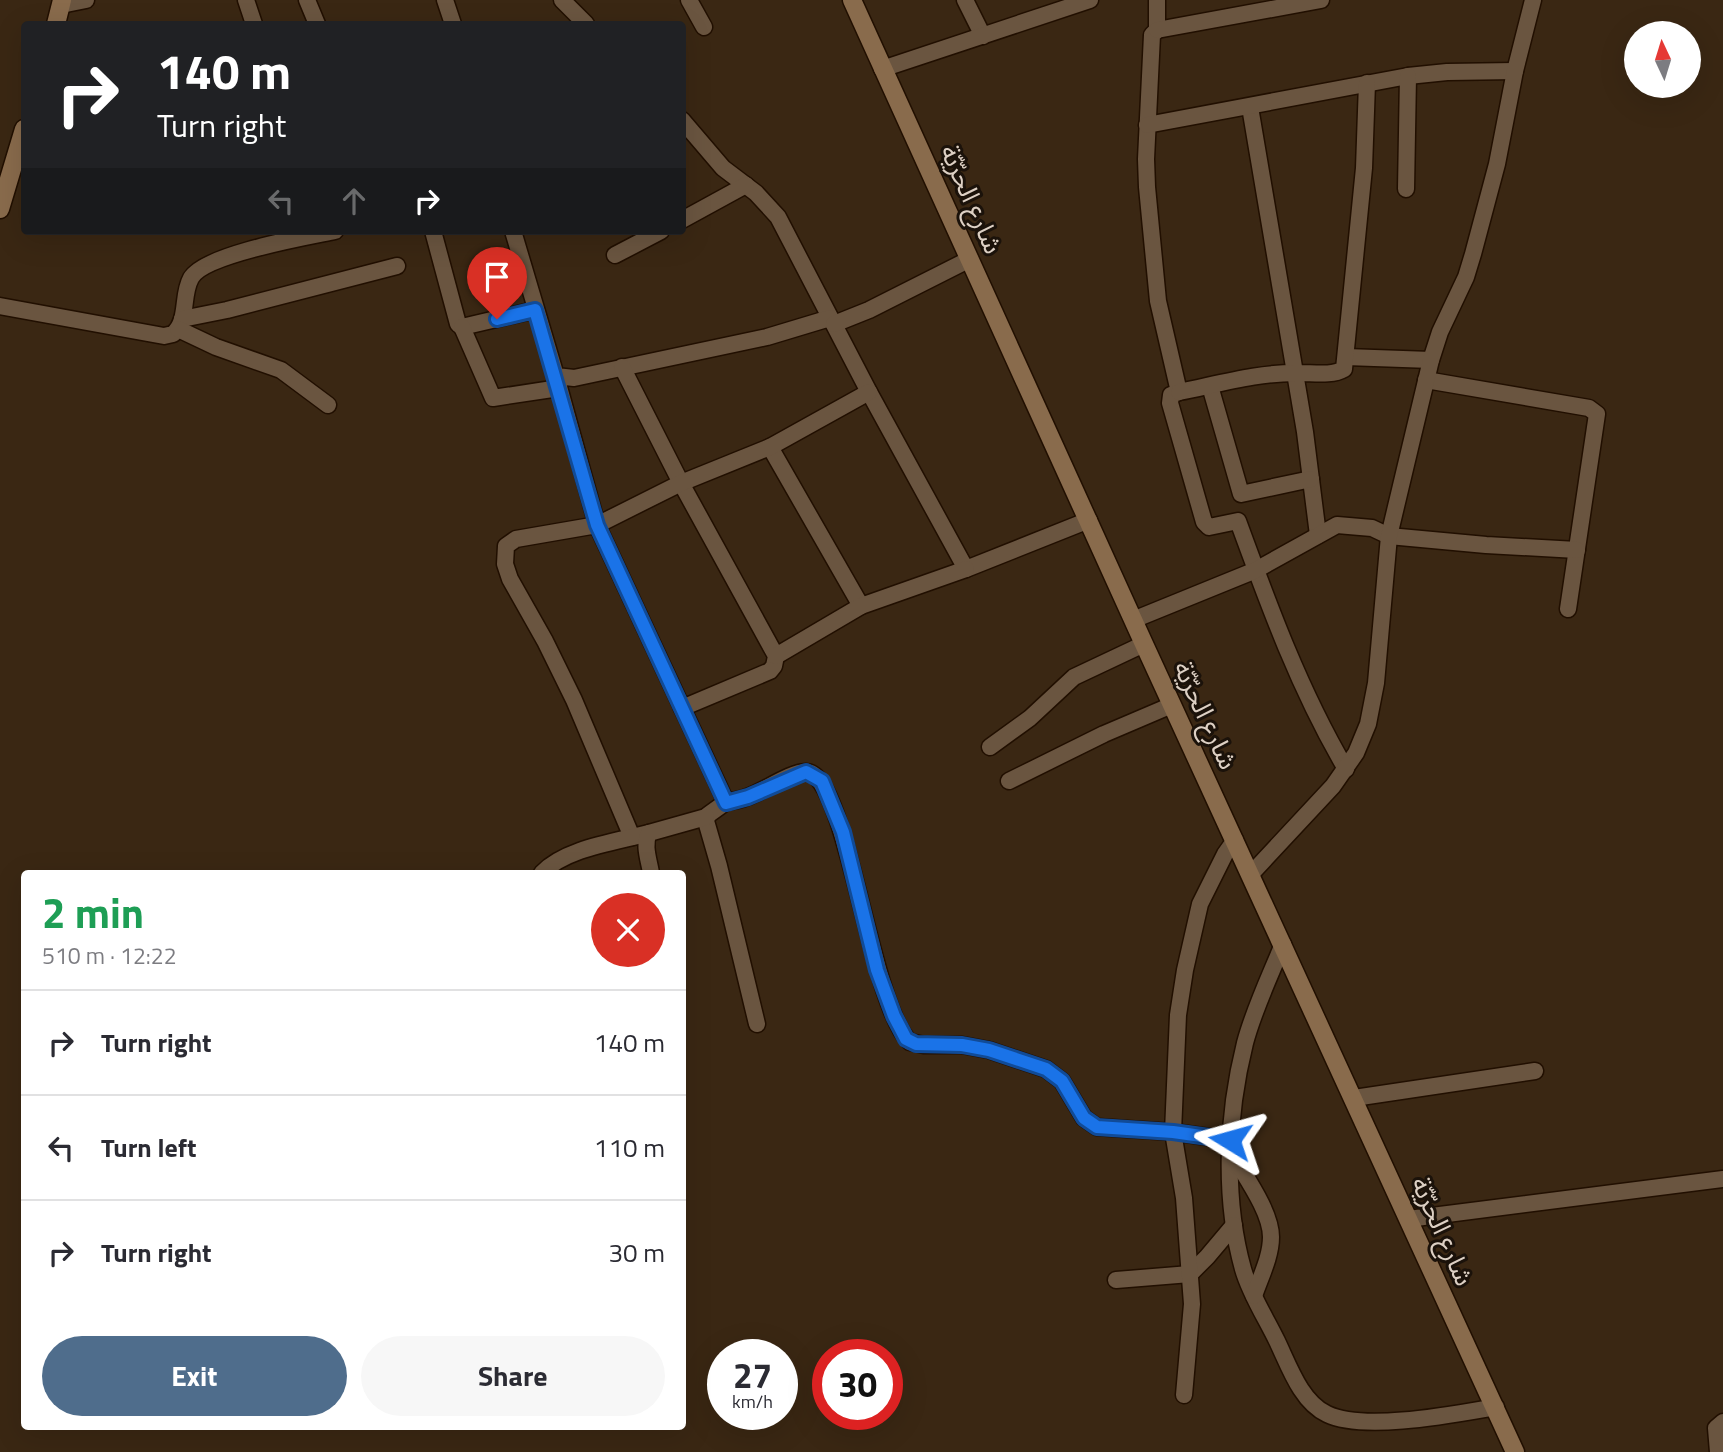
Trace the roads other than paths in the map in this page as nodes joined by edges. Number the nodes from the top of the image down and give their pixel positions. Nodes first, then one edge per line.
1 (86, 0) edge
2 (246, 0) edge
3 (307, 0) edge
4 (445, 0) edge
5 (562, 0) edge
6 (689, 0) edge
7 (852, 0) edge
8 (965, 0) edge
9 (1090, 0) edge
10 (1157, 0) edge
11 (1321, 0) edge
12 (1533, 0) edge
13 (62, 3) edge
14 (1269, 5) edge
15 (57, 21) edge
16 (253, 21) edge
17 (316, 21) edge
18 (452, 21) edge
19 (583, 21) edge
20 (704, 27) dead end
21 (1157, 30) junction
22 (983, 36) junction
23 (882, 69) junction
24 (1515, 71) junction
25 (1408, 76) junction
26 (1367, 83) junction
27 (1250, 107) junction
28 (1147, 124) junction
29 (686, 125) edge
30 (21, 152) edge
31 (18, 174) edge
32 (746, 186) junction
33 (1406, 189) dead end
34 (0, 209) edge
35 (686, 218) edge
36 (317, 235) edge
37 (434, 235) edge
38 (514, 235) edge
39 (653, 235) edge
40 (615, 255) dead end
41 (970, 259) junction
42 (397, 266) dead end
43 (0, 306) edge
44 (535, 310) junction
45 (832, 321) junction
46 (180, 324) junction
47 (462, 327) junction
48 (1346, 357) junction
49 (1431, 360) junction
50 (622, 367) junction
51 (1294, 373) junction
52 (1426, 380) junction
53 (557, 382) junction
54 (1210, 386) junction
55 (869, 392) junction
56 (1179, 392) junction
57 (328, 405) dead end
58 (770, 447) junction
59 (1311, 479) junction
60 (681, 483) junction
61 (1241, 494) junction
62 (1089, 520) junction
63 (1238, 521) junction
64 (597, 525) junction
65 (1318, 535) junction
66 (1389, 536) junction
67 (1577, 550) junction
68 (966, 569) junction
69 (1256, 570) junction
70 (861, 607) junction
71 (1568, 609) dead end
72 (1133, 620) junction
73 (1144, 644) junction
74 (776, 656) junction
75 (1172, 705) junction
76 (682, 708) junction
77 (990, 747) dead end
78 (1346, 768) junction
79 (1009, 781) dead end
80 (726, 803) junction
81 (706, 817) junction
82 (649, 833) junction
83 (632, 837) junction
84 (1235, 840) junction
85 (546, 870) edge
86 (650, 870) edge
87 (1251, 874) junction
88 (1283, 944) junction
89 (757, 1024) dead end
90 (1535, 1071) dead end
91 (1354, 1098) junction
92 (1173, 1132) junction
93 (1230, 1145) junction
94 (1723, 1178) edge
95 (1408, 1219) junction
96 (1234, 1225) junction
97 (1189, 1274) junction
98 (1116, 1280) dead end
99 (1254, 1296) junction
100 (1184, 1395) dead end
101 (1496, 1407) junction
102 (1723, 1422) edge
103 (1515, 1452) edge
104 (1718, 1452) edge

1 - 13 street
2 - 16 street
3 - 17 street
4 - 18 street
5 - 19 street
6 - 20 street
7 - 23 main road, شارع الحرّيّة
8 - 22 street
9 - 22 street
10 - 21 street
11 - 14 street
12 - 24 street
13 - 15 main road
14 - 21 street
21 - 28 street
22 - 23 street
23 - 41 main road, شارع الحرّيّة
24 - 25 street
24 - 49 street
25 - 26 street
25 - 33 street
26 - 27 street
26 - 48 street
27 - 28 street
27 - 51 street
28 - 56 street
29 - 32 street
30 - 31 main road
31 - 34 main road
32 - 35 street
32 - 45 street
36 - 46 street
37 - 47 street
38 - 44 street
39 - 40 street
41 - 45 street
41 - 62 main road, شارع الحرّيّة
42 - 46 street
43 - 46 street
44 - 47 street
44 - 53 street
45 - 50 street
45 - 55 street
46 - 57 street
47 - 53 street
48 - 49 street
48 - 51 street
49 - 52 street
50 - 53 street
50 - 60 street
51 - 54 street
51 - 59 street
52 - 66 street
52 - 67 street
53 - 64 street
54 - 56 street
54 - 61 street
55 - 58 street
55 - 68 street
56 - 63 street
58 - 60 street
58 - 70 street
59 - 61 street
59 - 65 street
60 - 64 street
60 - 74 street
61 - 63 street
62 - 68 street
62 - 72 main road, شارع الحرّيّة
63 - 69 street
64 - 76 street
64 - 83 street
65 - 66 street
65 - 69 street
66 - 67 street
66 - 78 street
67 - 71 street
68 - 70 street
69 - 72 street
69 - 78 street
70 - 74 street
72 - 73 main road, شارع الحرّيّة
73 - 75 main road, شارع الحرّيّة
73 - 77 street
74 - 76 street
75 - 79 street
75 - 84 main road, شارع الحرّيّة
76 - 80 street
78 - 87 street
80 - 81 street
80 - 92 street
81 - 82 street
81 - 89 street
82 - 83 street
82 - 86 street
83 - 85 street
84 - 87 main road, شارع الحرّيّة
84 - 92 street
87 - 88 main road, شارع الحرّيّة
88 - 91 main road, شارع الحرّيّة
88 - 93 street
90 - 91 street
91 - 95 main road, شارع الحرّيّة
92 - 93 street
92 - 97 street
93 - 96 street
93 - 99 street
94 - 95 street
95 - 101 main road, شارع الحرّيّة
96 - 97 street
96 - 99 street
97 - 98 street
97 - 100 street
99 - 101 street
101 - 103 main road, شارع الحرّيّة
102 - 104 street

